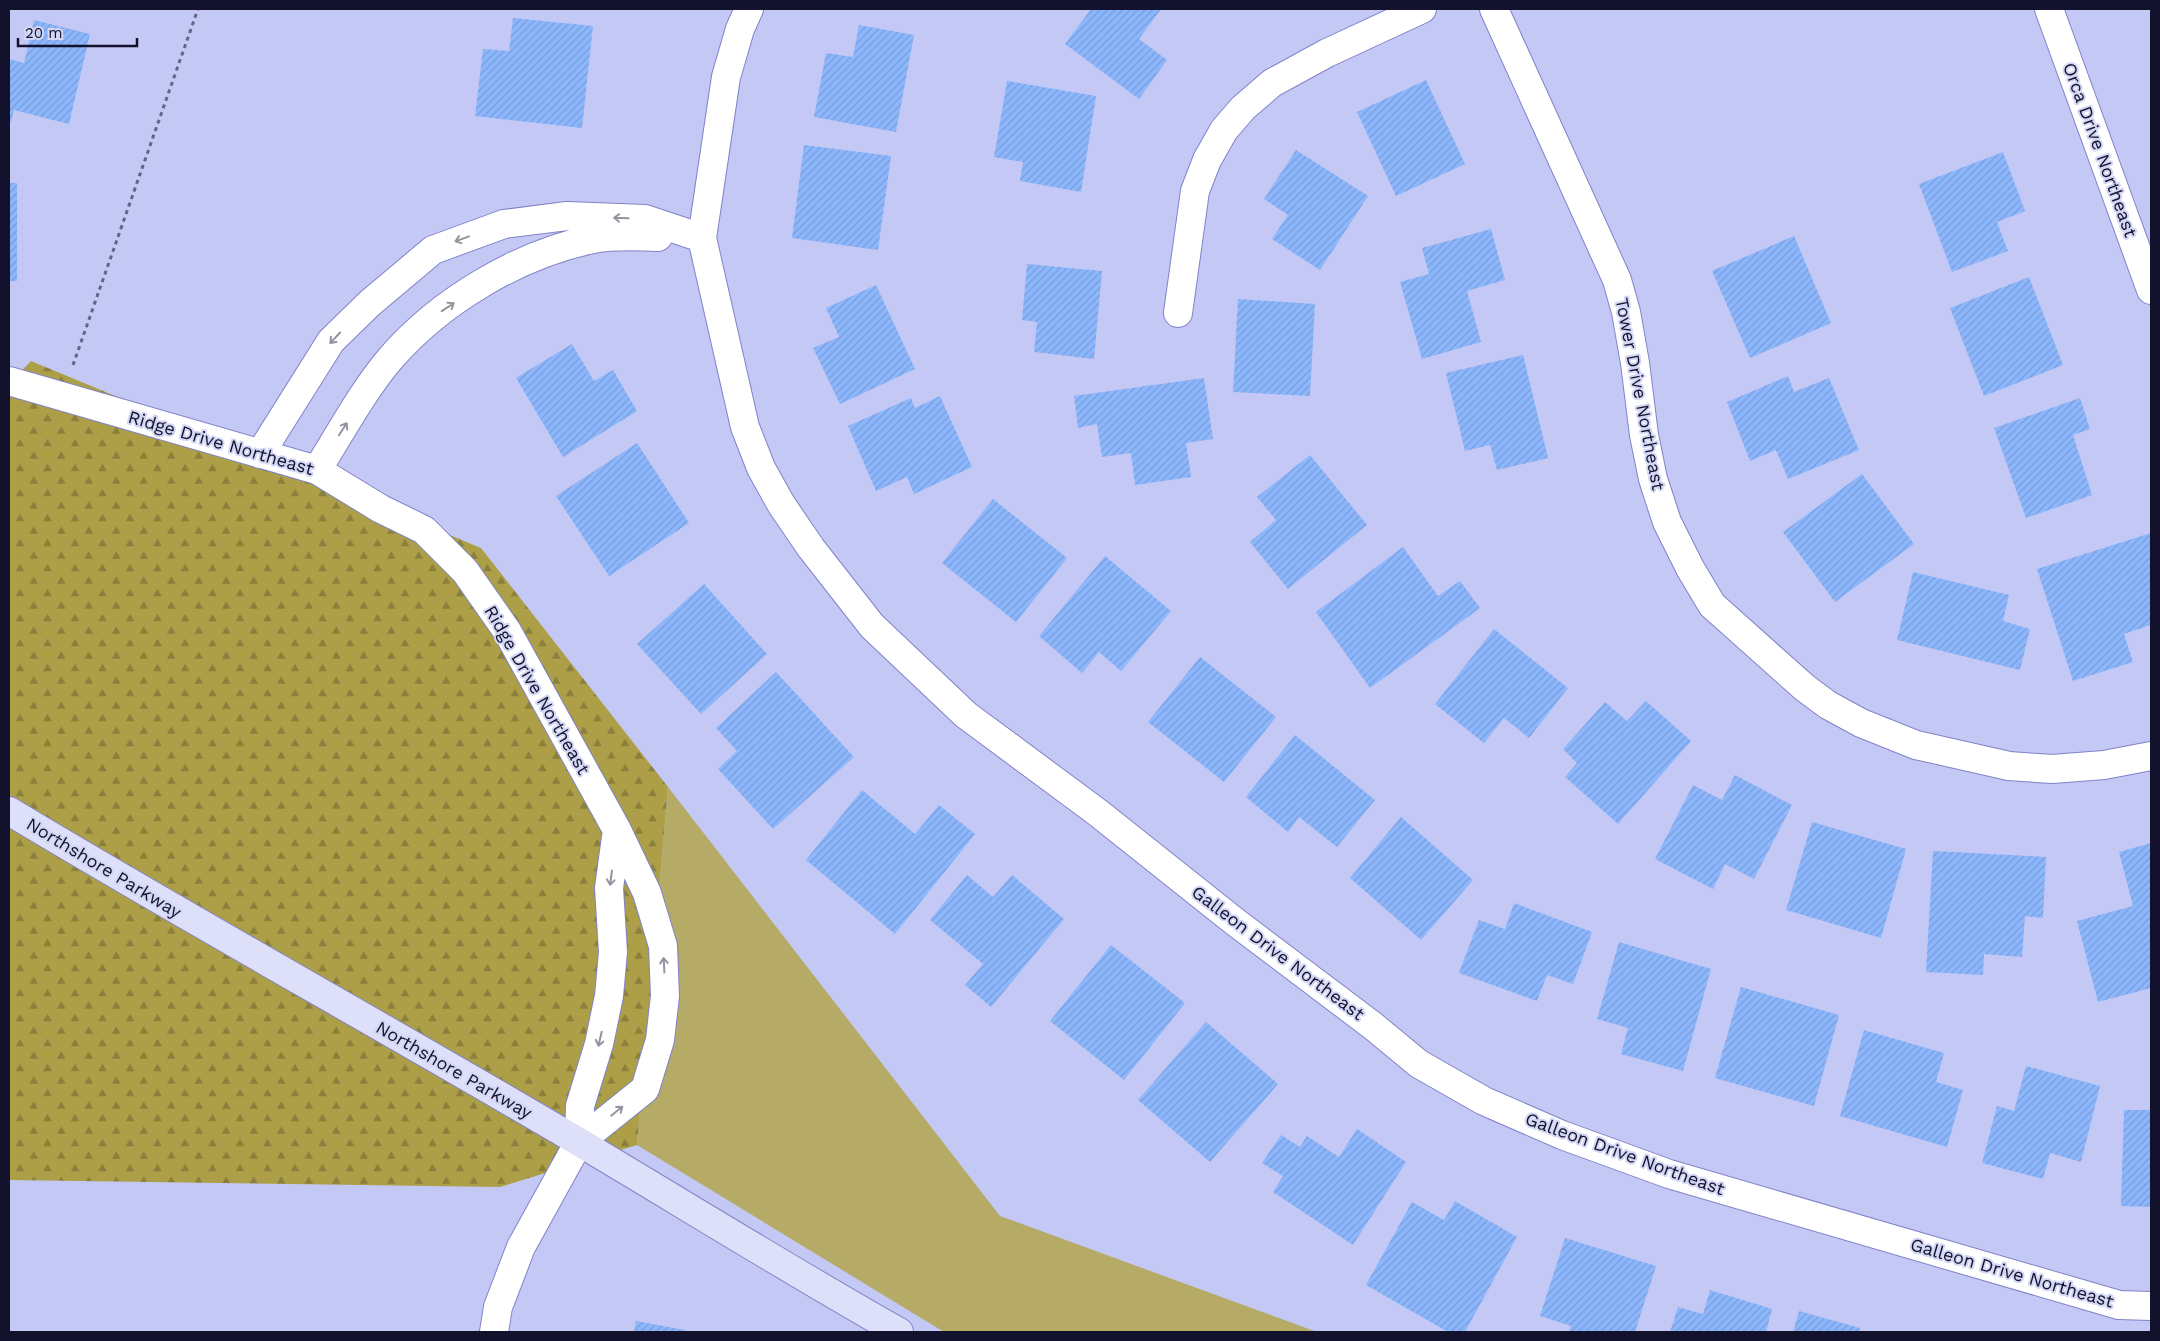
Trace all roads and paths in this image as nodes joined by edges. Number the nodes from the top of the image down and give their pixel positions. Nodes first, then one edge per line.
1 (198, 9) edge
2 (749, 9) edge
3 (1422, 9) edge
4 (1494, 9) edge
5 (2049, 9) edge
6 (702, 238) junction
7 (2151, 290) edge
8 (1178, 313) dead end
9 (9, 381) edge
10 (64, 397) junction
11 (260, 454) junction
12 (317, 470) junction
13 (2151, 756) edge
14 (9, 811) edge
15 (617, 830) junction
16 (579, 1142) junction
17 (2151, 1306) edge
18 (494, 1332) edge
19 (899, 1332) edge

1 - 10 path
2 - 6 street
3 - 8 street
4 - 13 street, Tower Drive Northeast
5 - 7 street, Orca Drive Northeast
6 -> 11 street
12 -> 6 street
6 - 17 street, Galleon Drive Northeast
9 - 10 street, Ridge Drive Northeast
10 - 11 street, Ridge Drive Northeast
11 - 12 street, Ridge Drive Northeast
12 - 15 street, Ridge Drive Northeast
14 - 16 street, Northshore Parkway
15 -> 16 street, Ridge Drive Northeast
16 -> 15 street, Ridge Drive Northeast
16 - 18 street, Ridge Drive Northeast
16 - 19 street, Northshore Parkway

